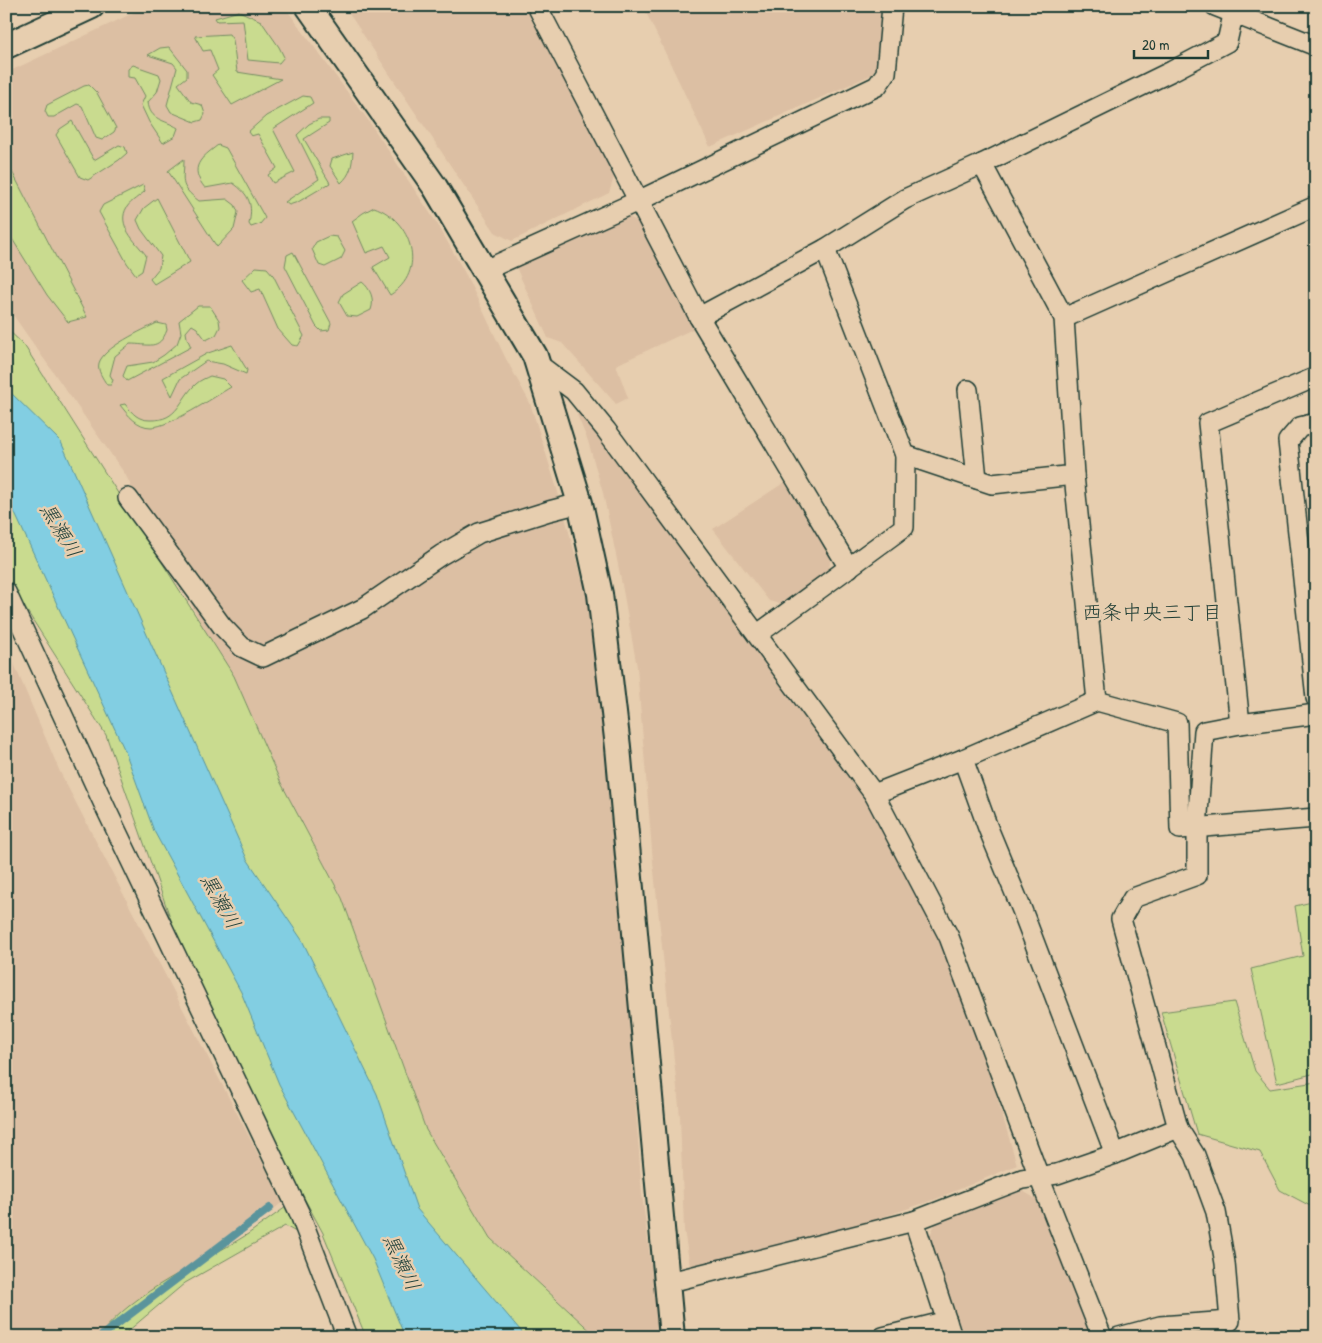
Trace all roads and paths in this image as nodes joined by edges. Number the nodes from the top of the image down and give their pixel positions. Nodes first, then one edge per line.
1 (92, 6) edge
2 (308, 6) edge
3 (537, 6) edge
4 (892, 6) edge
5 (1228, 8) edge
6 (6, 46) edge
7 (1316, 46) edge
8 (982, 164) junction
9 (638, 201) junction
10 (1316, 206) edge
11 (825, 249) junction
12 (485, 270) junction
13 (699, 317) junction
14 (1064, 318) junction
15 (538, 364) junction
16 (1316, 377) edge
17 (968, 390) dead end
18 (1316, 423) edge
19 (905, 455) junction
20 (1074, 475) junction
21 (977, 479) junction
22 (128, 498) dead end
23 (580, 503) junction
24 (849, 568) junction
25 (6, 592) edge
26 (758, 634) junction
27 (1316, 698) edge
28 (1097, 701) junction
29 (1316, 714) edge
30 (1240, 724) junction
31 (963, 759) junction
32 (874, 794) junction
33 (1316, 818) edge
34 (1197, 828) junction
35 (1178, 1128) junction
36 (1115, 1154) junction
37 (1041, 1177) junction
38 (914, 1220) junction
39 (668, 1281) junction
40 (949, 1329) edge
41 (347, 1337) edge
42 (672, 1337) edge
43 (883, 1337) edge
44 (1102, 1337) edge
45 (1119, 1337) edge

1 - 6 street
2 - 12 street
3 - 9 street
4 - 9 street
5 - 7 street
5 - 8 street
8 - 11 street
8 - 14 street
9 - 12 street
9 - 13 street
10 - 14 street
11 - 13 street
11 - 19 street
12 - 15 street
13 - 24 street
14 - 20 street
15 - 23 street
15 - 26 street
16 - 30 street
17 - 21 street
18 - 27 street
19 - 21 street
19 - 24 street
20 - 21 street
20 - 28 street
22 - 23 street
23 - 39 street
24 - 26 street
25 - 41 street
26 - 32 street
28 - 31 street
28 - 34 street
29 - 30 street
30 - 34 street
31 - 32 street
31 - 36 street
32 - 37 street
33 - 34 street
34 - 35 street
35 - 36 street
35 - 45 street
36 - 37 street
37 - 38 street
37 - 44 street
38 - 39 street
38 - 40 street
39 - 42 street
40 - 43 street

